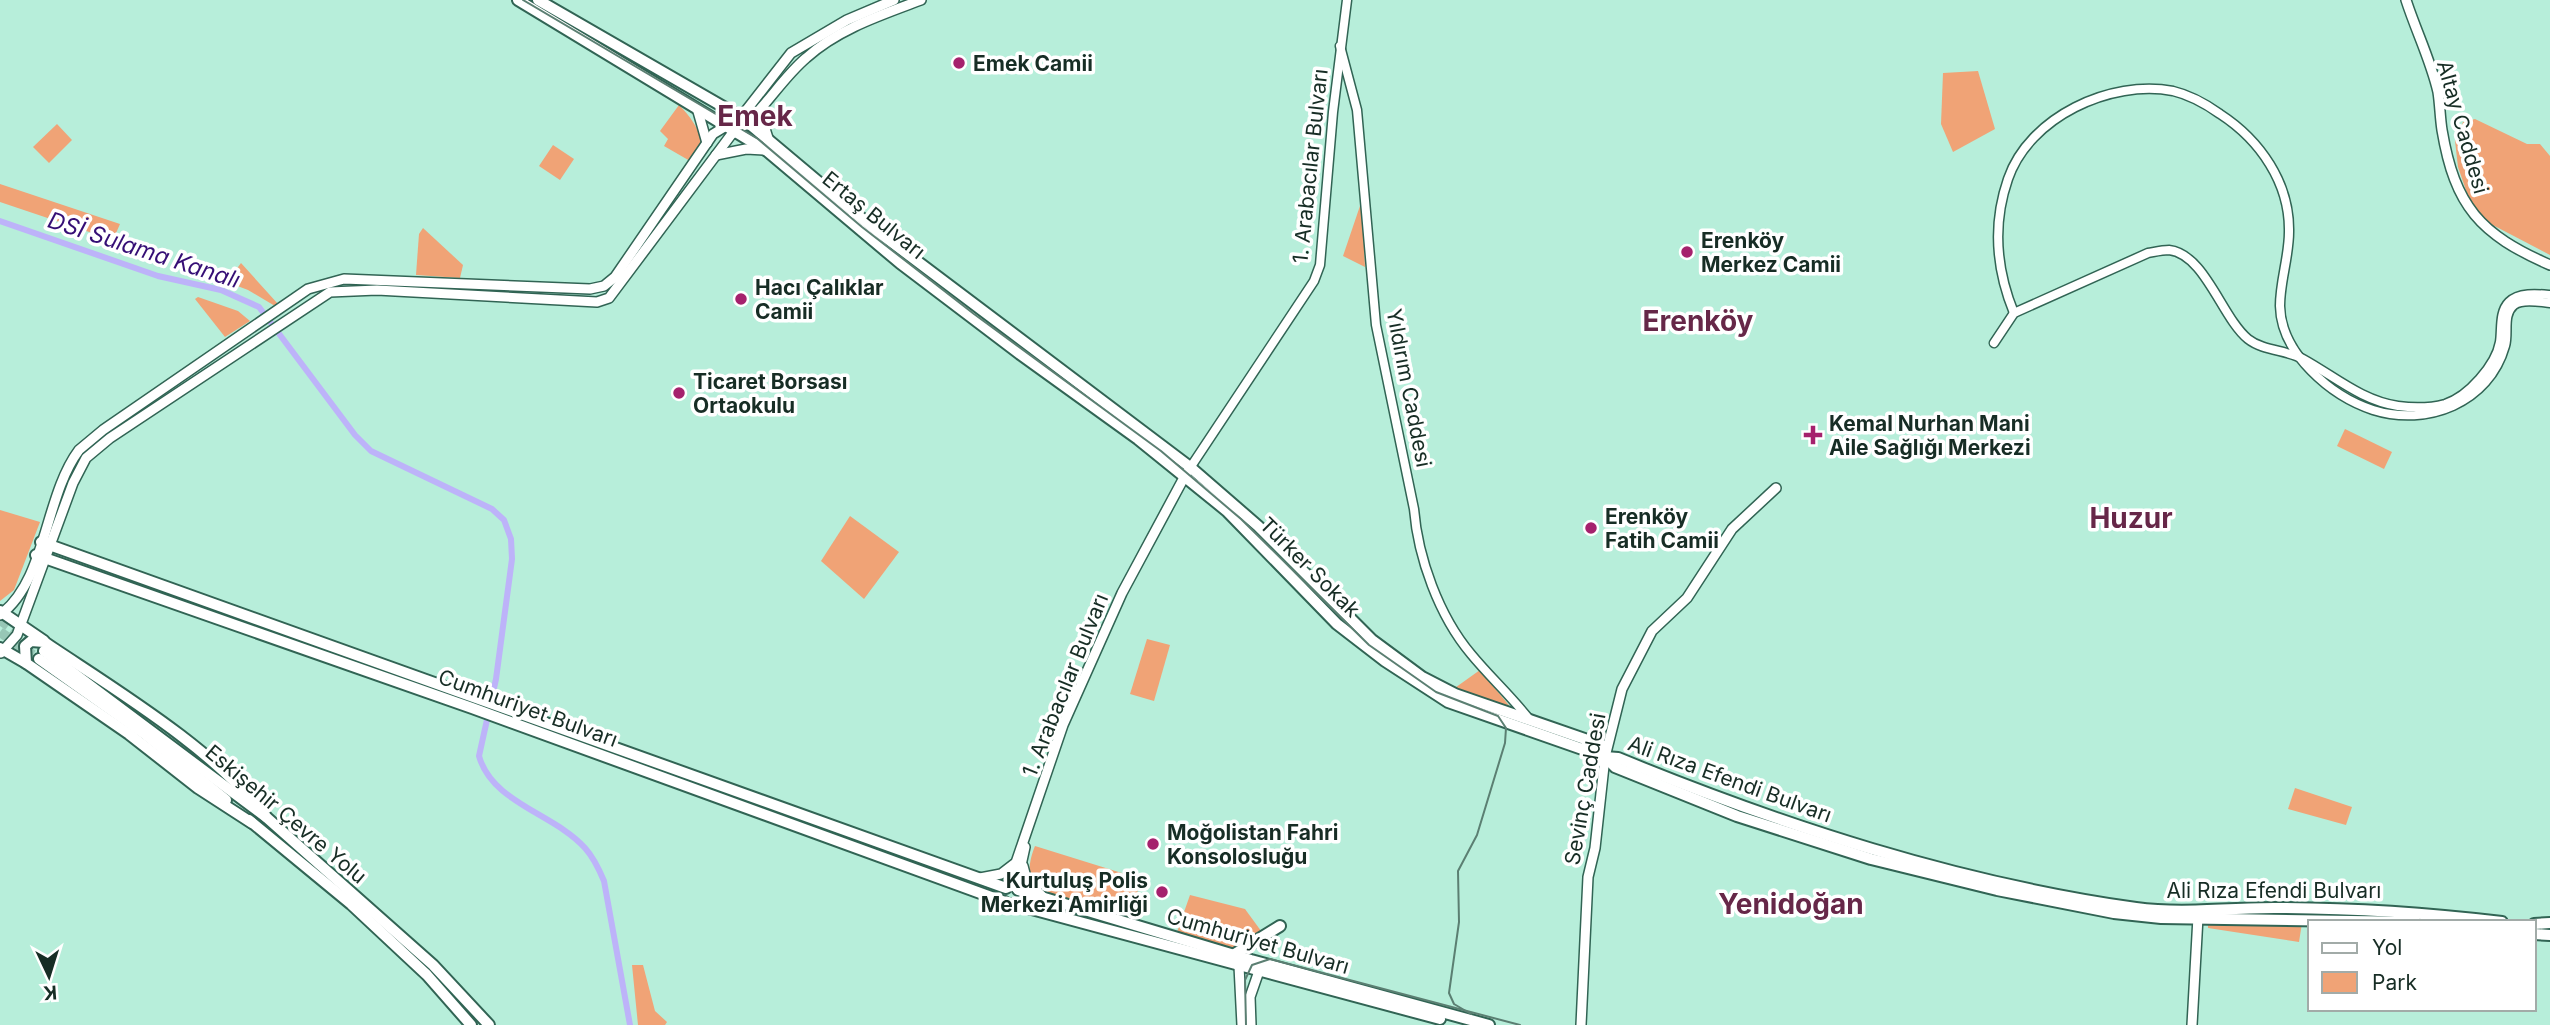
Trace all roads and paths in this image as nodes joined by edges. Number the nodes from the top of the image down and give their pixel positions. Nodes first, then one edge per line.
1 (518, 0) edge
2 (538, 0) edge
3 (894, 0) edge
4 (921, 0) edge
5 (1347, 0) edge
6 (2406, 0) edge
7 (1340, 46) junction
8 (761, 104) junction
9 (696, 106) junction
10 (726, 110) junction
11 (745, 120) junction
12 (726, 124) junction
13 (737, 131) junction
14 (768, 138) junction
15 (707, 144) junction
16 (767, 151) junction
17 (714, 156) junction
18 (2550, 265) edge
19 (2550, 295) edge
20 (2550, 303) edge
21 (2014, 313) junction
22 (1994, 343) dead end
23 (2301, 358) junction
24 (1189, 474) junction
25 (1776, 488) dead end
26 (46, 545) junction
27 (41, 556) junction
28 (1, 613) edge
29 (19, 624) junction
30 (42, 650) junction
31 (1, 651) edge
32 (26, 663) junction
33 (388, 672) junction
34 (1521, 709) junction
35 (1529, 719) junction
36 (1549, 725) junction
37 (1551, 737) junction
38 (1605, 757) junction
39 (764, 807) junction
40 (252, 823) junction
41 (1019, 863) junction
42 (980, 878) junction
43 (1012, 888) junction
44 (1044, 898) junction
45 (1009, 903) junction
46 (2198, 917) junction
47 (2329, 920) edge
48 (2484, 920) edge
49 (1280, 926) dead end
50 (1233, 955) junction
51 (1251, 960) junction
52 (1239, 966) junction
53 (1259, 971) junction
54 (471, 1025) edge
55 (489, 1025) edge
56 (1242, 1025) edge
57 (1251, 1025) edge
58 (1463, 1025) edge
59 (1489, 1025) edge
60 (1581, 1025) edge
61 (2192, 1025) edge

1 - 9 main road, Ertaş Bulvarı
2 - 10 main road, Ertaş Bulvarı
3 - 8 main road
4 - 8 main road
5 - 7 street, 1. Arabacılar Bulvarı
6 - 18 main road, Altay Caddesi
7 - 24 street, 1. Arabacılar Bulvarı
7 - 34 street, Yıldırım Caddesi
8 - 10 main road
8 - 11 main road
8 - 14 main road
9 - 12 main road, Ertaş Bulvarı
9 - 15 main road
10 - 11 main road, Ertaş Bulvarı
11 - 12 main road
11 - 13 main road
11 - 14 main road, Ertaş Bulvarı
12 - 13 main road, Ertaş Bulvarı
12 - 15 main road
13 - 16 main road, Ertaş Bulvarı
13 - 17 main road
14 - 24 main road, Ertaş Bulvarı
15 - 26 main road
16 - 17 main road
16 - 24 main road, Ertaş Bulvarı
17 - 26 main road
19 - 23 street
20 - 23 street
21 - 22 street
21 - 23 street
21 - 23 street
24 - 35 main road, Türker Sokak
24 - 37 main road, Türker Sokak
24 - 41 main road, 1. Arabacılar Bulvarı
25 - 38 main road, Sevinç Caddesi
26 - 27 main road
26 - 33 main road, Cumhuriyet Bulvarı
27 - 28 main road
27 - 29 main road
27 - 33 main road, Cumhuriyet Bulvarı
28 - 29 main road
29 - 30 main road
29 - 31 main road
30 - 32 main road
30 - 40 main road, Eskişehir Çevre Yolu
30 - 55 main road, Eskişehir Çevre Yolu
31 - 32 main road
32 - 40 main road
33 - 39 main road, Cumhuriyet Bulvarı
34 - 35 street
34 - 36 street
35 - 36 main road, Türker Sokak
35 - 37 main road
36 - 38 main road
37 - 38 main road, Türker Sokak
38 - 46 main road, Ali Rıza Efendi Bulvarı
38 - 48 main road, Ali Rıza Efendi Bulvarı
38 - 60 main road, Sevinç Caddesi
39 - 42 main road, Cumhuriyet Bulvarı
39 - 45 main road, Cumhuriyet Bulvarı
40 - 54 main road, Eskişehir Çevre Yolu
41 - 42 main road
41 - 43 main road, 1. Arabacılar Bulvarı
41 - 44 main road
42 - 43 main road, Cumhuriyet Bulvarı
43 - 44 main road, Cumhuriyet Bulvarı
43 - 45 main road
44 - 50 main road, Cumhuriyet Bulvarı
45 - 52 main road, Cumhuriyet Bulvarı
46 - 47 main road, Ali Rıza Efendi Bulvarı
46 - 61 main road
49 - 50 main road
50 - 51 main road, Cumhuriyet Bulvarı
51 - 52 main road
51 - 59 main road, Cumhuriyet Bulvarı
52 - 53 main road, Cumhuriyet Bulvarı
52 - 56 main road
53 - 57 main road
53 - 58 main road, Cumhuriyet Bulvarı

